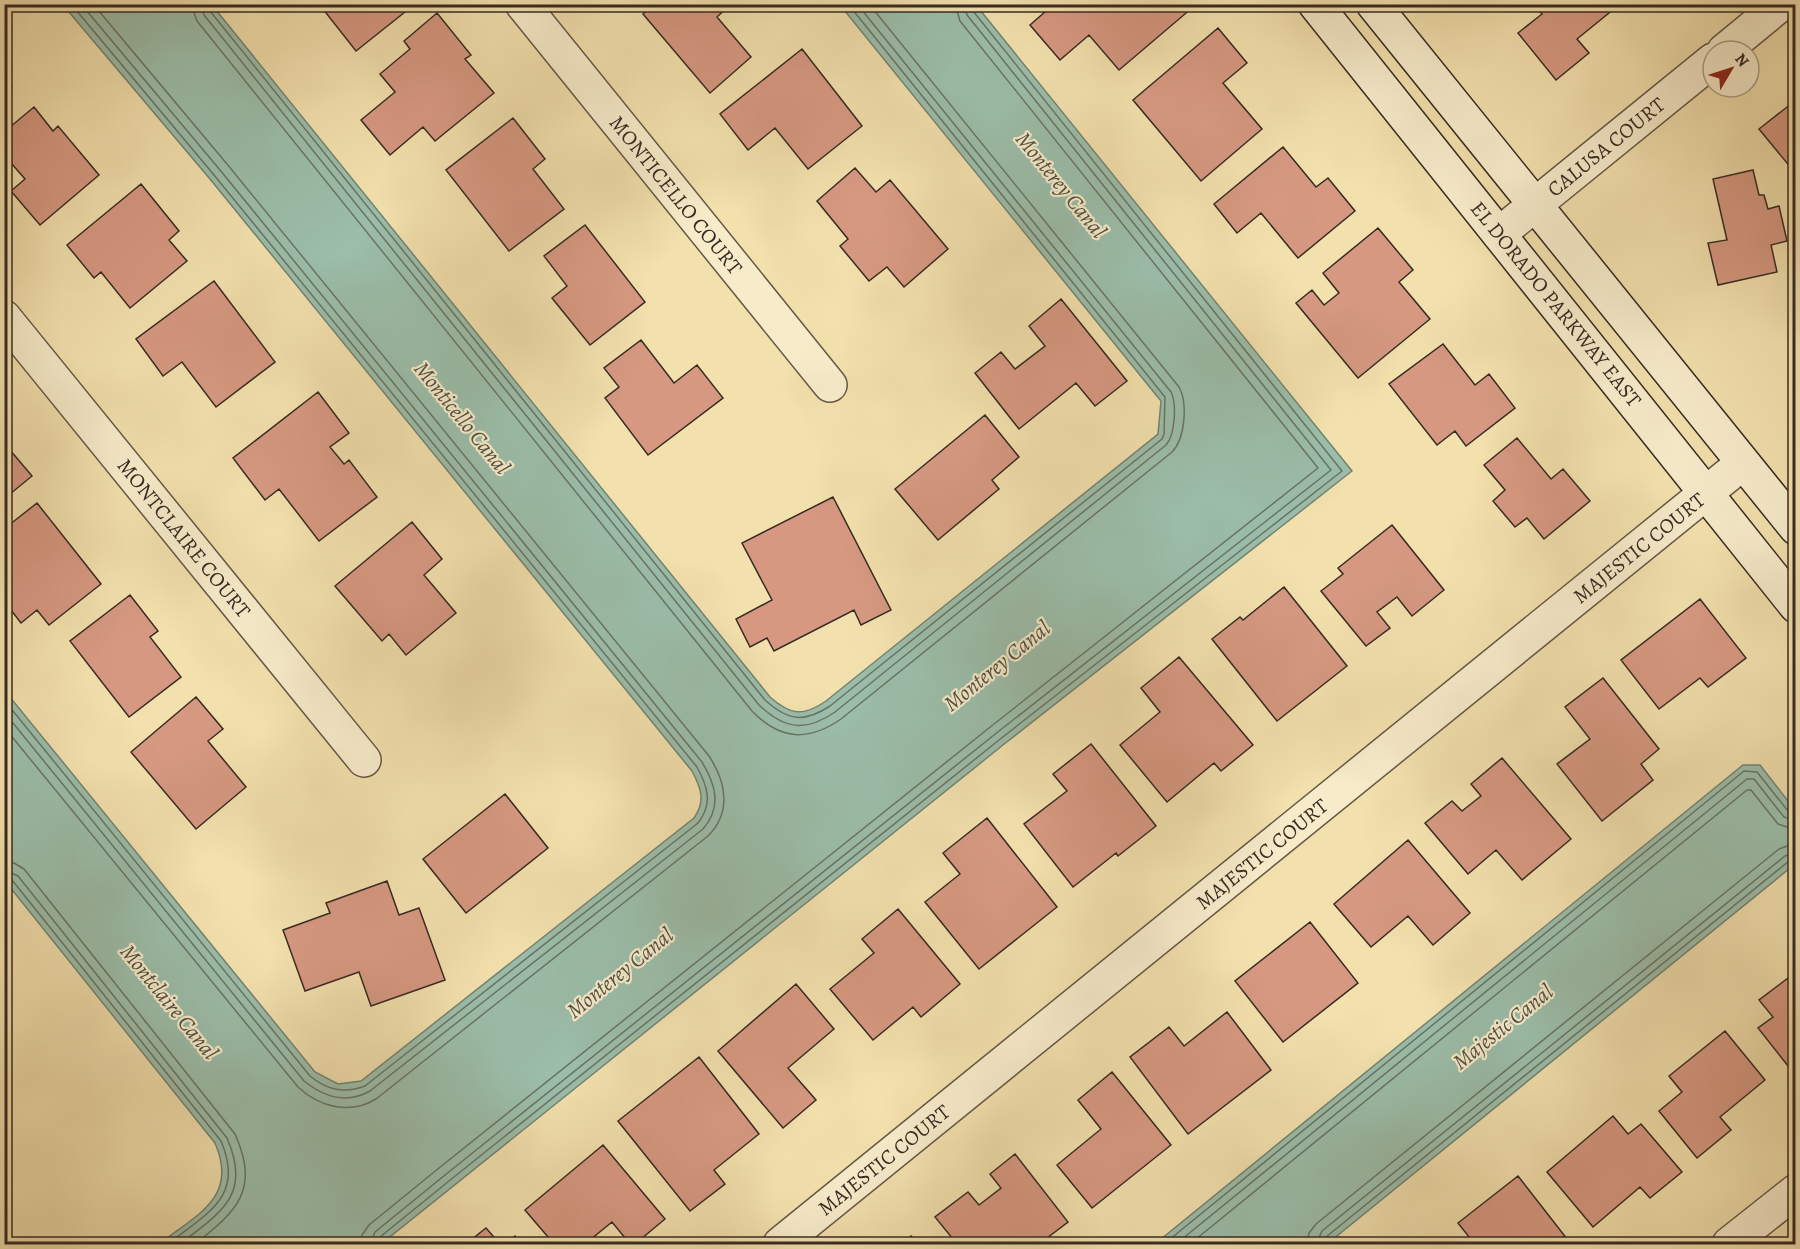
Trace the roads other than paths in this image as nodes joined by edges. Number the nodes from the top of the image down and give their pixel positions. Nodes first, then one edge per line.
1 (522, 4) edge
2 (1315, 4) edge
3 (1373, 4) edge
4 (1781, 4) edge
5 (1739, 39) edge
6 (1701, 70) edge
7 (1535, 205) junction
8 (1499, 234) junction
9 (4, 317) edge
10 (830, 385) dead end
11 (1743, 463) junction
12 (1707, 493) junction
13 (1796, 528) edge
14 (1795, 603) edge
15 (363, 760) dead end
16 (1796, 1191) edge
17 (780, 1245) edge
18 (1729, 1245) edge

1 - 10 street, MONTICELLO COURT
2 - 8 street, EL DORADO PARKWAY EAST
3 - 7 street
4 - 5 street
6 - 7 street, CALUSA COURT
7 - 8 street, CALUSA COURT
7 - 11 street
8 - 12 street, EL DORADO PARKWAY EAST
9 - 15 street, MONTCLAIRE COURT
11 - 12 street, MAJESTIC COURT
11 - 13 street
12 - 14 street, EL DORADO PARKWAY EAST
12 - 17 street, MAJESTIC COURT
16 - 18 street

